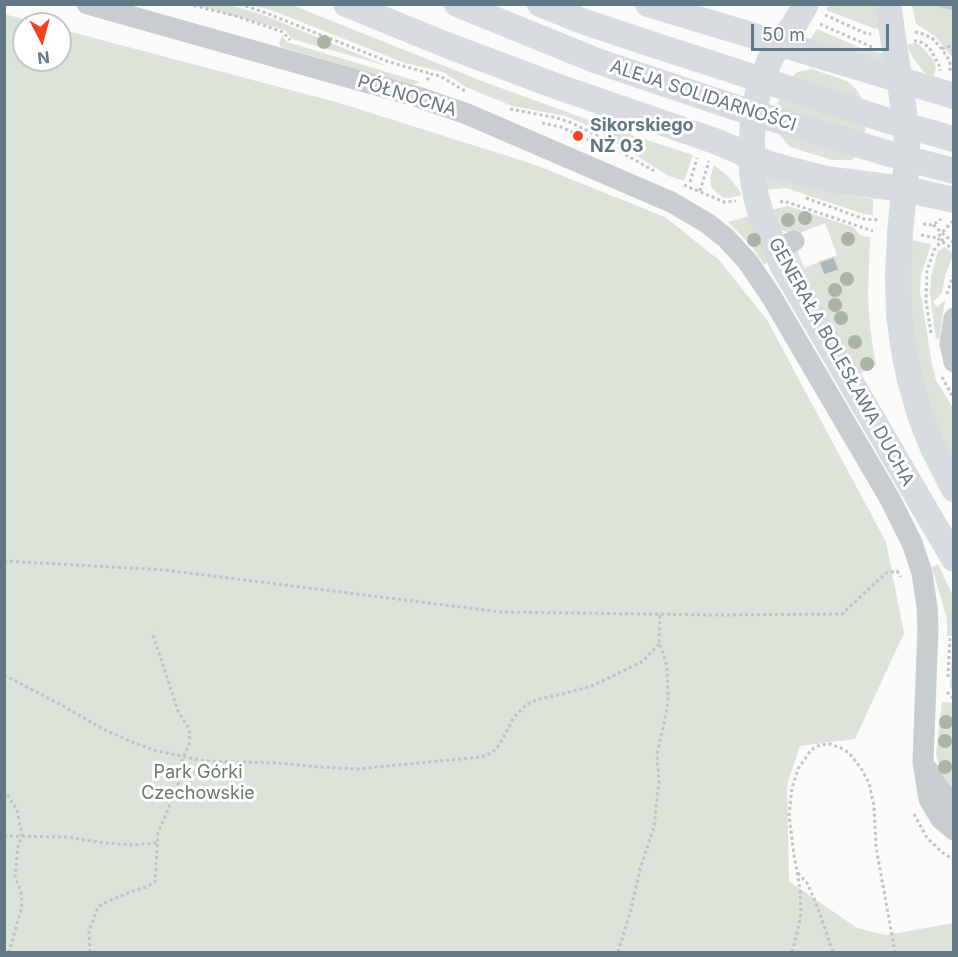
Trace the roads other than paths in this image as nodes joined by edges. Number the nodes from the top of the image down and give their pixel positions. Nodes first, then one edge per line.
1 (87, 4) edge
2 (346, 4) edge
3 (457, 4) edge
4 (540, 4) edge
5 (648, 4) edge
6 (888, 4) edge
7 (815, 10) edge
8 (779, 44) junction
9 (899, 79) junction
10 (952, 89) edge
11 (954, 140) edge
12 (751, 156) junction
13 (954, 171) edge
14 (904, 189) junction
15 (954, 200) edge
16 (954, 318) edge
17 (954, 362) edge
18 (954, 489) edge
19 (954, 559) edge
20 (923, 762) junction
21 (954, 805) edge
22 (954, 830) edge

1 - 20 street, PÓŁNOCNA
2 - 12 main road
3 - 13 main road, ALEJA SOLIDARNOŚCI
4 - 11 main road, ALEJA SOLIDARNOŚCI
5 - 8 main road
6 - 9 main road, GENERAŁA BOLESŁAWA DUCHA
7 - 8 main road, GENERAŁA BOLESŁAWA DUCHA
8 - 9 main road
8 - 12 main road, GENERAŁA BOLESŁAWA DUCHA
9 - 10 main road
9 - 14 main road, GENERAŁA BOLESŁAWA DUCHA
12 - 14 main road
12 - 19 main road, GENERAŁA BOLESŁAWA DUCHA
14 - 15 main road
14 - 18 main road, GENERAŁA BOLESŁAWA DUCHA
16 - 17 street
20 - 21 street
20 - 22 street, PÓŁNOCNA

